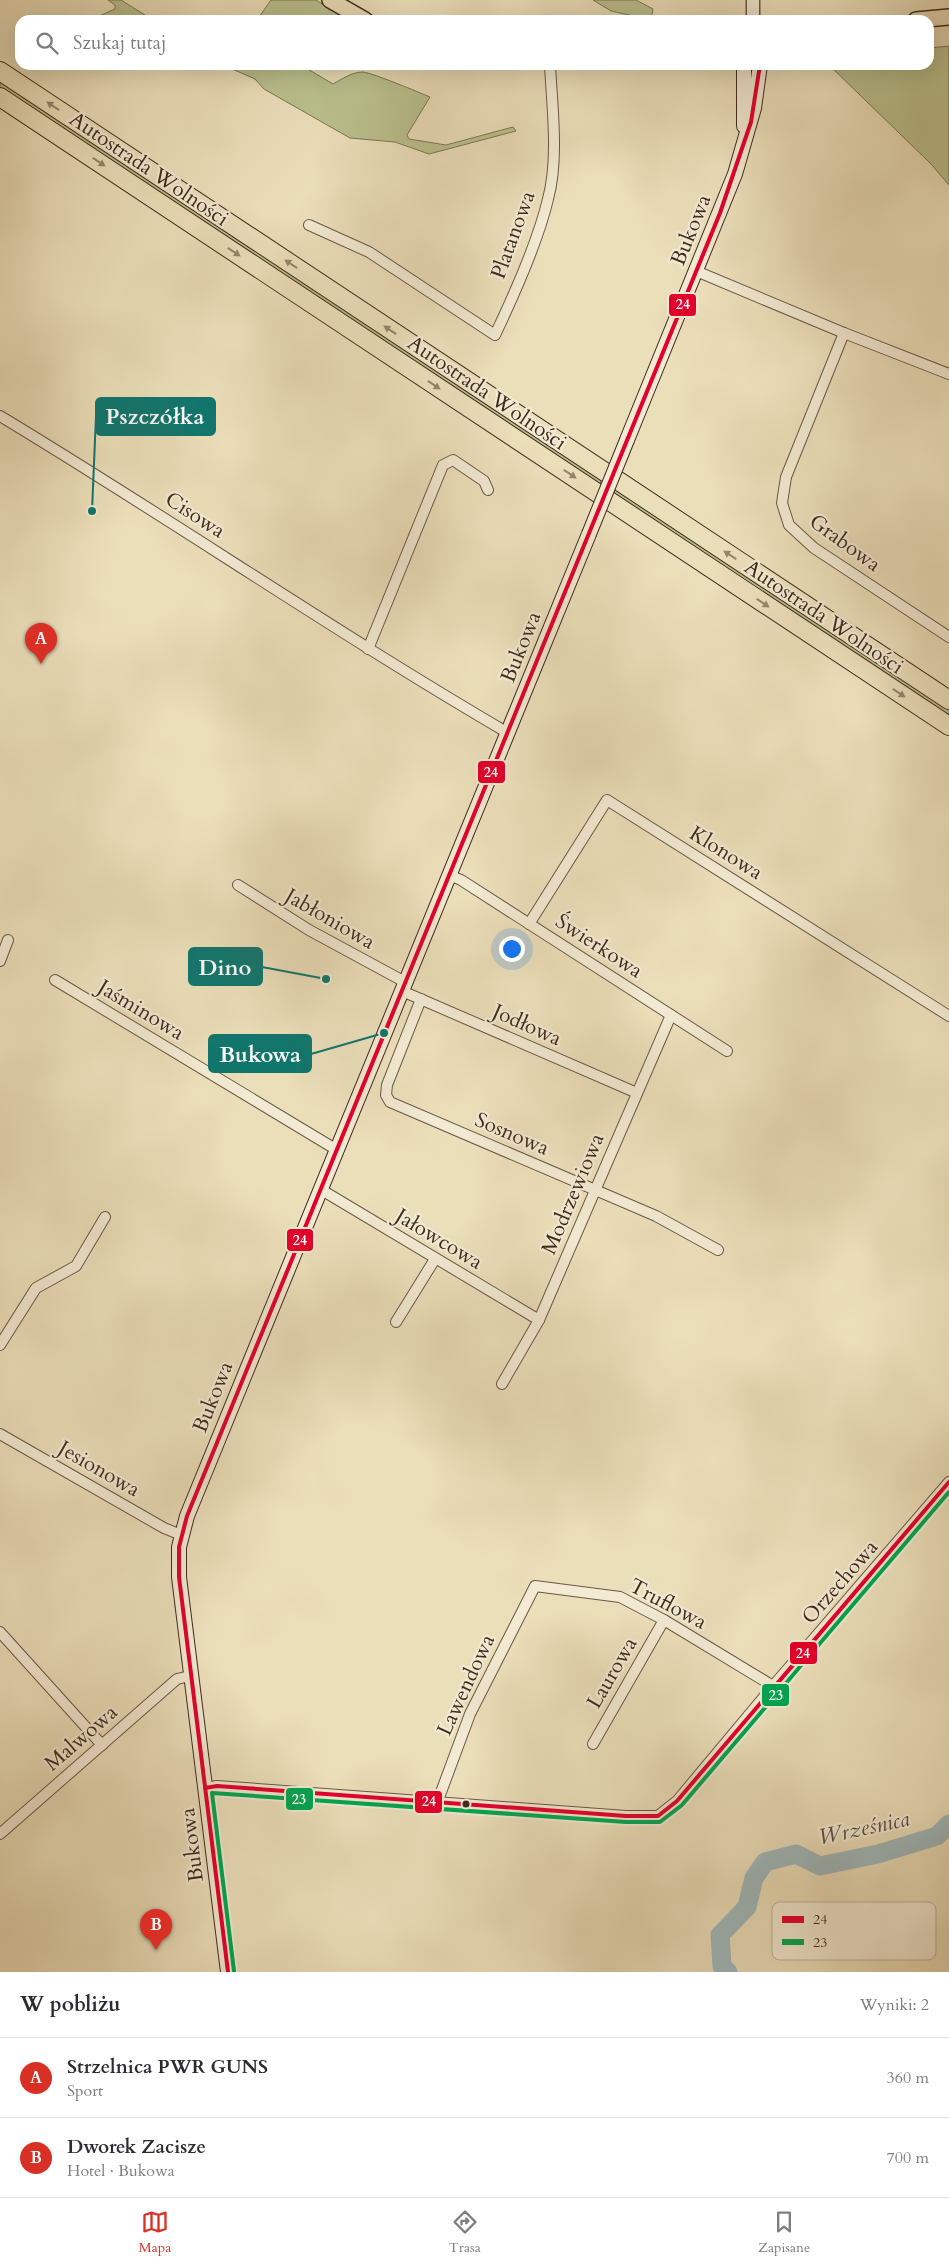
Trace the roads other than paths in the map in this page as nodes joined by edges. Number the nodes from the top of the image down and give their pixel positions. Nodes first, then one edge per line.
1 (330, 0) edge
2 (753, 0) edge
3 (356, 15) edge
4 (753, 15) edge
5 (949, 17) edge
6 (934, 18) edge
7 (550, 70) edge
8 (744, 70) edge
9 (759, 70) edge
10 (0, 71) edge
11 (0, 97) edge
12 (743, 144) junction
13 (309, 225) dead end
14 (696, 271) junction
15 (844, 333) junction
16 (949, 374) edge
17 (0, 416) edge
18 (488, 490) dead end
19 (949, 637) edge
20 (368, 649) junction
21 (949, 700) edge
22 (949, 726) edge
23 (508, 733) junction
24 (449, 875) junction
25 (238, 885) dead end
26 (529, 924) junction
27 (8, 940) dead end
28 (0, 961) edge
29 (55, 980) dead end
30 (403, 987) junction
31 (421, 999) junction
32 (671, 1015) junction
33 (949, 1016) edge
34 (727, 1051) dead end
35 (637, 1093) junction
36 (337, 1150) junction
37 (320, 1189) junction
38 (595, 1190) junction
39 (105, 1216) dead end
40 (718, 1250) dead end
41 (435, 1259) junction
42 (539, 1320) junction
43 (396, 1322) dead end
44 (0, 1344) edge
45 (502, 1384) dead end
46 (0, 1434) edge
47 (949, 1482) edge
48 (181, 1535) junction
49 (535, 1586) joint
50 (664, 1620) junction
51 (0, 1632) edge
52 (190, 1676) junction
53 (773, 1686) junction
54 (593, 1744) dead end
55 (102, 1745) junction
56 (205, 1788) junction
57 (437, 1803) junction
58 (0, 1834) edge
59 (228, 1972) edge

1 - 3 main road
2 - 4 street
5 - 6 main road
7 - 13 street, Platanowa
8 - 12 main road, Bukowa
9 - 12 main road, Bukowa
21 -> 10 highway, Autostrada Wolności
11 -> 22 highway, Autostrada Wolności
12 - 14 main road, Bukowa
14 - 15 street
14 - 23 main road, Bukowa, bridge
15 - 16 street
15 - 19 street, Grabowa
17 - 20 street, Cisowa
18 - 20 street
20 - 23 street, Cisowa
23 - 24 main road, Bukowa
24 - 26 street, Świerkowa
24 - 30 main road, Bukowa
25 - 30 street, Jabłoniowa
26 - 32 street, Świerkowa
26 - 33 street, Klonowa
27 - 28 street
29 - 36 street, Jaśminowa
30 - 31 street, Jodłowa
30 - 36 main road, Bukowa
31 - 35 street, Jodłowa
31 - 38 street, Sosnowa
32 - 34 street, Świerkowa
32 - 35 street, Modrzewiowa
35 - 38 street, Modrzewiowa
36 - 37 main road, Bukowa
37 - 41 street, Jałowcowa
37 - 48 main road, Bukowa
38 - 40 street, Sosnowa
38 - 42 street, Modrzewiowa
39 - 44 street
41 - 42 street, Jałowcowa
41 - 43 street
42 - 45 street, Modrzewiowa
46 - 48 street, Jesionowa
47 - 53 street, Orzechowa
48 - 52 main road, Bukowa
49 - 50 street, Truflowa
49 - 57 street, Lawendowa
50 - 53 street, Truflowa
50 - 54 street, Laurowa
51 - 55 street
52 - 55 street, Malwowa
52 - 56 main road, Bukowa
53 - 57 street, Orzechowa
55 - 58 street, Malwowa
56 - 57 street
56 - 59 main road, Bukowa

